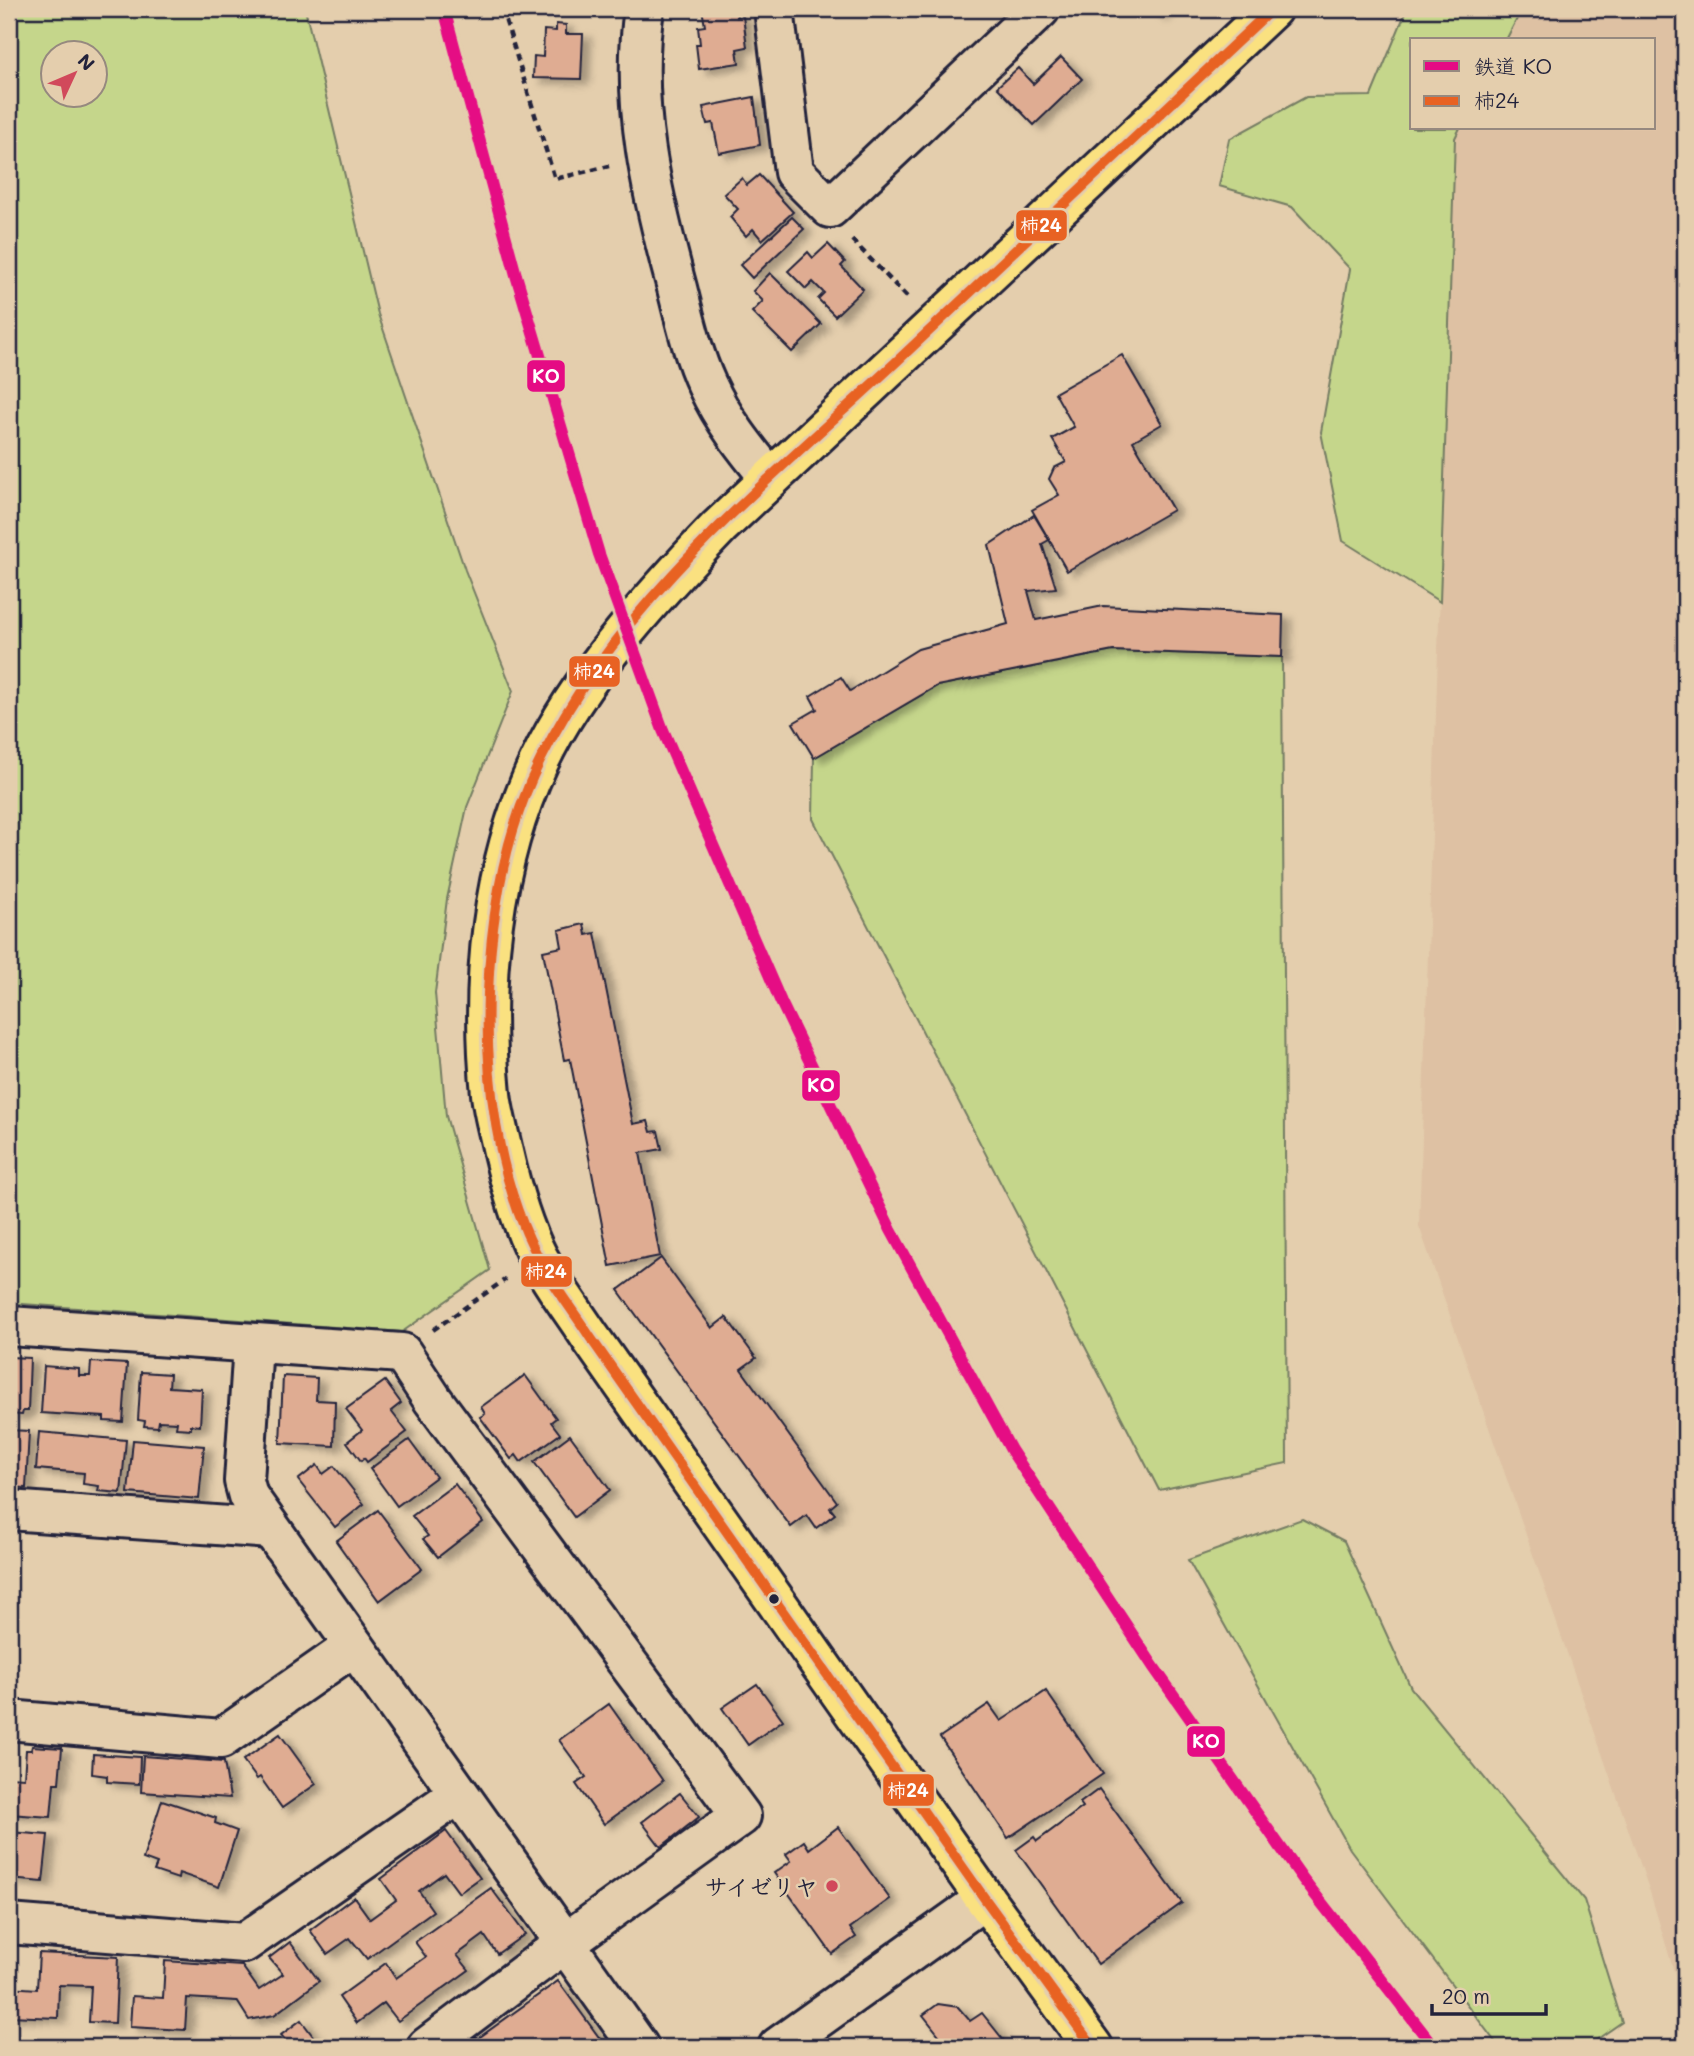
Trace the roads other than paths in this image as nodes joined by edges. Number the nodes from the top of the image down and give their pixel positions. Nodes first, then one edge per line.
1 (644, 9) edge
2 (774, 9) edge
3 (1040, 9) edge
4 (1272, 9) edge
5 (770, 478) junction
6 (9, 1326) edge
7 (253, 1344) junction
8 (9, 1510) edge
9 (270, 1529) junction
10 (354, 1646) junction
11 (9, 1720) edge
12 (459, 1794) junction
13 (985, 1899) junction
14 (9, 1924) edge
15 (565, 1943) junction
16 (427, 2047) edge
17 (639, 2047) edge
18 (778, 2047) edge
19 (1093, 2047) edge

1 - 5 street
2 - 3 street
4 - 5 main road
5 - 13 main road
6 - 7 street
7 - 9 street
7 - 15 street
8 - 9 street
9 - 10 street
10 - 11 street
10 - 12 street
12 - 14 street
12 - 15 street
13 - 18 street
13 - 19 main road
15 - 16 street
15 - 17 street

